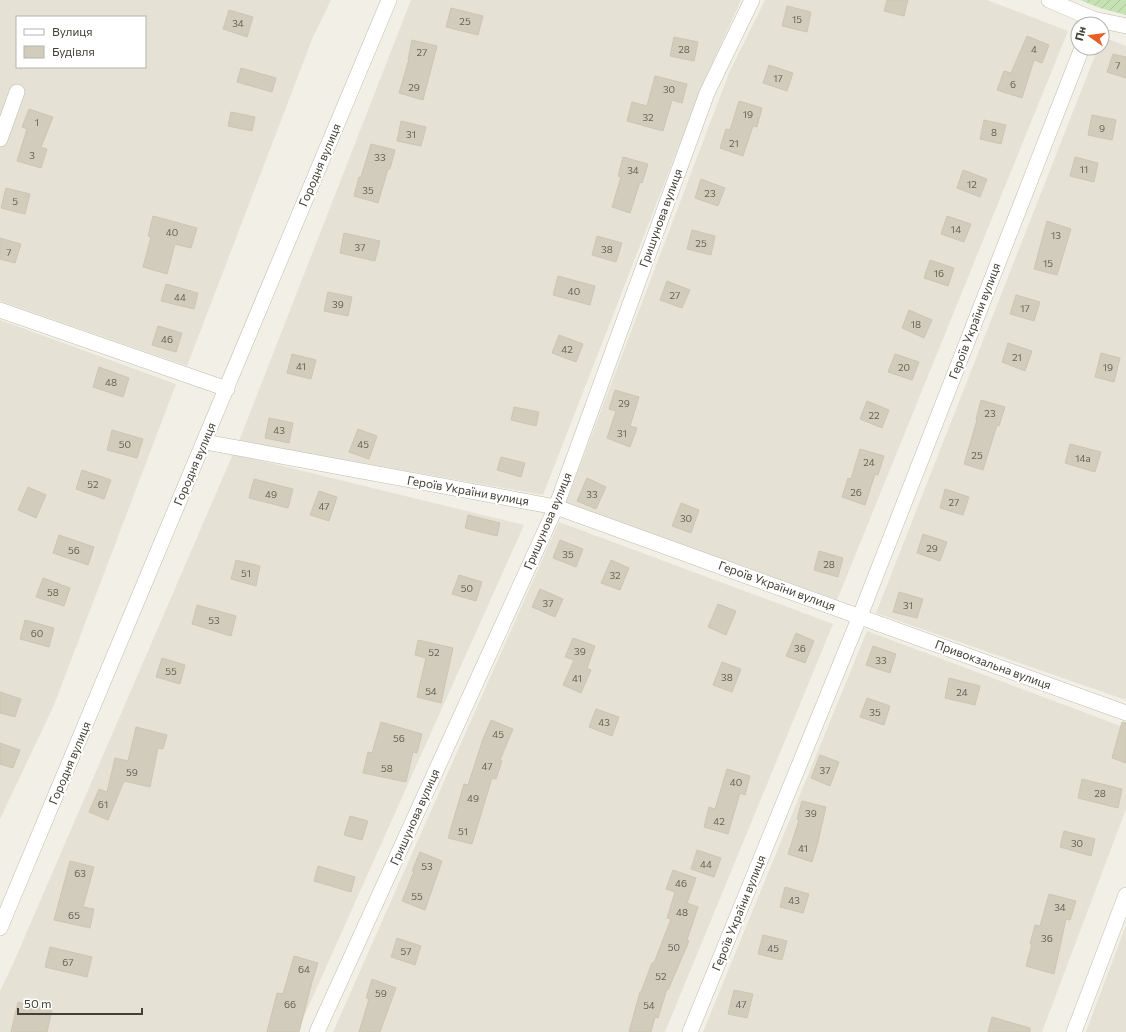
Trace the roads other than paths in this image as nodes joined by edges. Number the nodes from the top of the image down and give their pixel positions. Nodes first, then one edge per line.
1 (390, 0) edge
2 (752, 0) edge
3 (1049, 0) edge
4 (1080, 16) edge
5 (1110, 24) edge
6 (1126, 26) edge
7 (1079, 56) edge
8 (17, 92) dead end
9 (0, 139) edge
10 (0, 310) edge
11 (227, 389) junction
12 (205, 442) junction
13 (556, 507) junction
14 (860, 616) junction
15 (1126, 713) edge
16 (1126, 895) edge
17 (0, 928) edge
18 (318, 1032) edge
19 (690, 1032) edge
20 (1074, 1032) edge

1 - 11 street, Городня вулиця
2 - 13 street, Гришунова вулиця
3 - 4 street
5 - 6 street
7 - 14 street, Героїв України вулиця
8 - 9 street
10 - 11 street
11 - 12 street, Городня вулиця
12 - 13 street, Героїв України вулиця
12 - 17 street, Городня вулиця
13 - 14 street, Героїв України вулиця
13 - 18 street, Гришунова вулиця
14 - 15 street, Привокзальна вулиця
14 - 19 street, Героїв України вулиця
16 - 20 street

